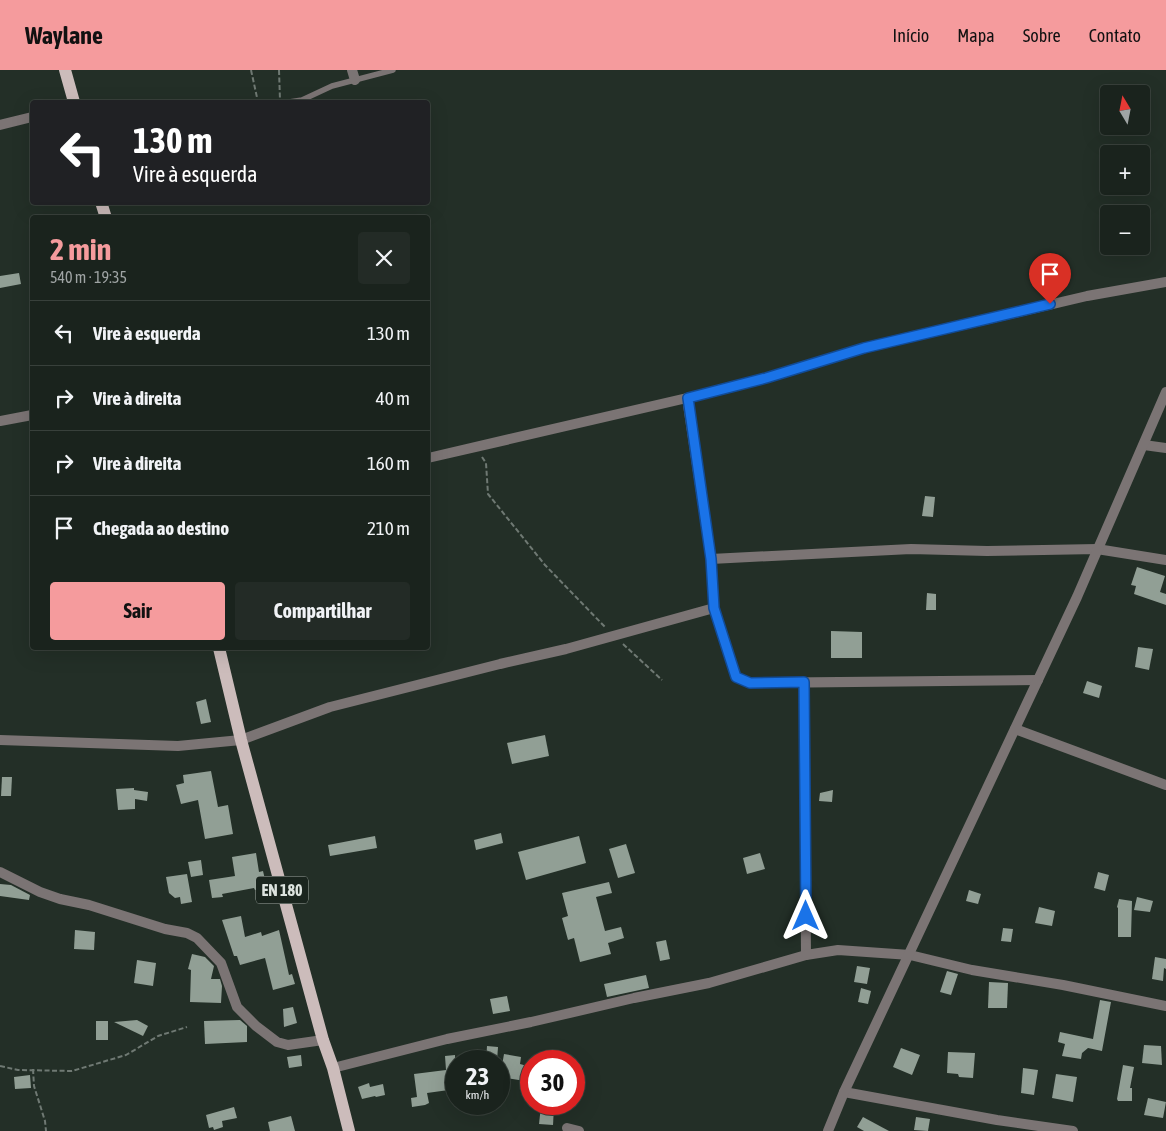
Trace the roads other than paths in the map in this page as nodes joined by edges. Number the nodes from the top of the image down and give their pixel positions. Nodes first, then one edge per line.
1 (65, 70) edge
2 (393, 70) edge
3 (353, 75) edge
4 (73, 100) edge
5 (302, 100) edge
6 (30, 117) edge
7 (0, 125) edge
8 (1166, 282) edge
9 (1166, 392) edge
10 (688, 398) junction
11 (30, 415) edge
12 (0, 421) edge
13 (1144, 445) junction
14 (1166, 448) edge
15 (430, 458) edge
16 (1097, 549) junction
17 (711, 559) junction
18 (1166, 560) edge
19 (714, 608) junction
20 (219, 650) edge
21 (1038, 680) junction
22 (804, 682) junction
23 (1015, 729) junction
24 (0, 740) edge
25 (241, 740) junction
26 (1166, 785) edge
27 (0, 872) edge
28 (806, 955) junction
29 (910, 955) junction
30 (1166, 1006) edge
31 (323, 1040) junction
32 (333, 1068) junction
33 (844, 1092) junction
34 (567, 1128) dead end
35 (349, 1131) edge
36 (579, 1131) edge
37 (828, 1131) edge
38 (1074, 1131) edge

1 - 4 main road
2 - 3 lane
3 - 5 lane
6 - 7 street
8 - 10 street
9 - 13 street
10 - 15 street
10 - 17 street
11 - 12 street
13 - 14 street
13 - 16 street
16 - 17 street
16 - 18 street
16 - 21 street
17 - 19 street
19 - 22 street
19 - 25 street
20 - 25 main road, EN 180
21 - 22 street
21 - 23 street
22 - 28 street
23 - 26 street
23 - 29 street
24 - 25 street
25 - 31 main road, EN 180
27 - 31 street
28 - 29 street
28 - 32 street
29 - 30 street
29 - 33 street
31 - 32 main road, EN 180
32 - 35 main road, EN 180
33 - 37 street
33 - 38 street
34 - 36 street

